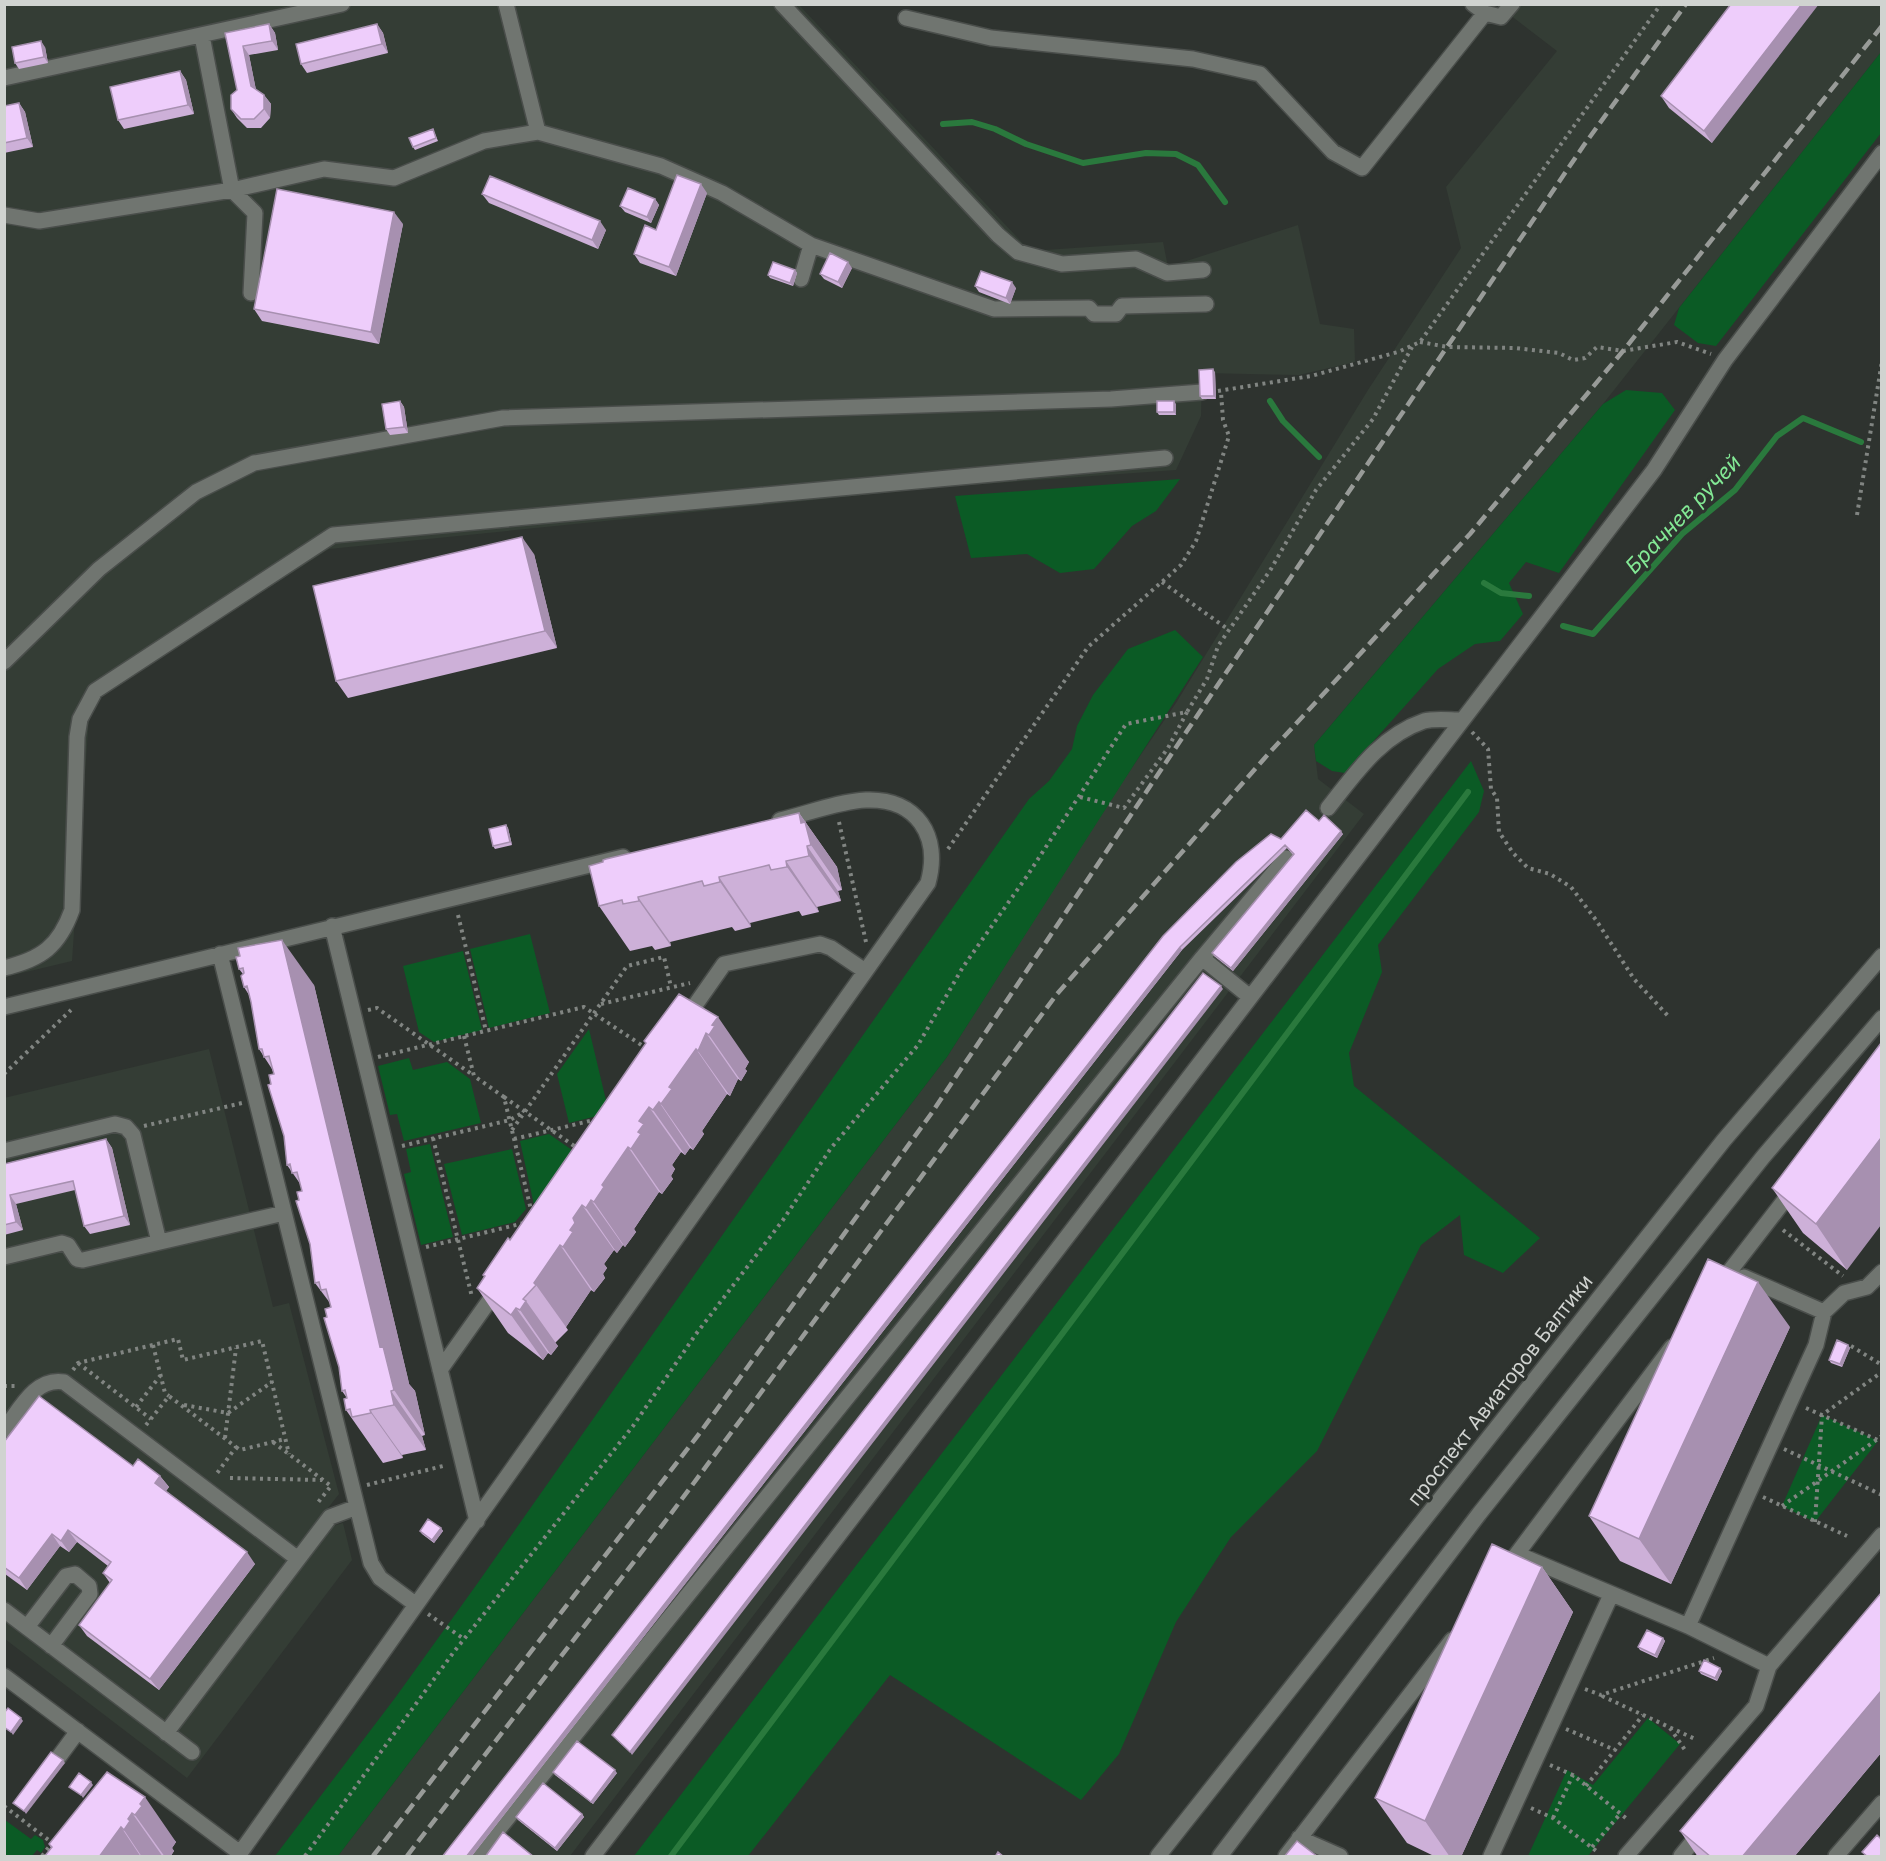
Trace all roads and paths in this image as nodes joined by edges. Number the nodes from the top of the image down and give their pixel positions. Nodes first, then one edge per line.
1 (342, 4) edge
2 (506, 4) edge
3 (782, 4) edge
4 (1512, 4) edge
5 (1661, 4) edge
6 (1479, 9) edge
7 (906, 18) dead end
8 (201, 36) junction
9 (4, 78) edge
10 (538, 132) junction
11 (1881, 153) edge
12 (232, 190) junction
13 (4, 215) edge
14 (811, 245) junction
15 (1203, 270) dead end
16 (801, 279) dead end
17 (251, 293) dead end
18 (1206, 304) dead end
19 (1420, 342) junction
20 (1412, 346) junction
21 (1725, 360) junction
22 (1881, 361) edge
23 (1202, 392) edge
24 (1165, 458) dead end
25 (1857, 515) dead end
26 (1162, 582) junction
27 (1229, 630) junction
28 (4, 662) edge
29 (1187, 712) junction
30 (1461, 720) junction
31 (1473, 733) dead end
32 (1080, 797) junction
33 (1328, 808) dead end
34 (839, 822) dead end
35 (762, 824) edge
36 (636, 854) edge
37 (1286, 858) dead end
38 (933, 863) junction
39 (458, 915) dead end
40 (332, 926) junction
41 (867, 945) dead end
42 (220, 954) junction
43 (1881, 956) edge
44 (1202, 957) junction
45 (4, 968) edge
46 (865, 971) junction
47 (715, 977) junction
48 (671, 987) junction
49 (1250, 997) junction
50 (600, 1004) junction
51 (4, 1007) edge
52 (377, 1008) dead end
53 (71, 1010) dead end
54 (595, 1012) junction
55 (1669, 1017) dead end
56 (1881, 1018) edge
57 (678, 1030) edge
58 (486, 1031) junction
59 (464, 1036) junction
60 (430, 1045) junction
61 (650, 1050) edge
62 (365, 1060) junction
63 (4, 1074) edge
64 (474, 1076) junction
65 (504, 1097) junction
66 (256, 1100) junction
67 (525, 1112) junction
68 (608, 1117) edge
69 (510, 1120) junction
70 (126, 1127) junction
71 (512, 1130) junction
72 (551, 1130) junction
73 (434, 1138) junction
74 (514, 1139) junction
75 (387, 1150) junction
76 (580, 1150) edge
77 (4, 1151) edge
78 (1803, 1177) edge
79 (284, 1213) junction
80 (531, 1213) junction
81 (538, 1218) edge
82 (1790, 1221) edge
83 (1783, 1230) junction
84 (458, 1239) junction
85 (1776, 1239) dead end
86 (159, 1242) junction
87 (411, 1251) junction
88 (4, 1257) edge
89 (1732, 1268) junction
90 (510, 1270) edge
91 (1881, 1272) edge
92 (1845, 1278) dead end
93 (1711, 1295) edge
94 (1824, 1312) junction
95 (477, 1318) junction
96 (1683, 1332) edge
97 (153, 1345) junction
98 (1851, 1346) dead end
99 (236, 1348) junction
100 (78, 1363) junction
101 (1881, 1365) edge
102 (440, 1370) junction
103 (1881, 1372) edge
104 (161, 1375) junction
105 (64, 1382) junction
106 (272, 1382) junction
107 (169, 1396) junction
108 (1798, 1404) dead end
109 (181, 1405) junction
110 (136, 1407) junction
111 (228, 1413) junction
112 (1822, 1415) junction
113 (151, 1419) junction
114 (4, 1430) edge
115 (137, 1437) junction
116 (225, 1439) junction
117 (285, 1439) junction
118 (1880, 1440) edge
119 (273, 1442) junction
120 (236, 1447) junction
121 (1779, 1447) dead end
122 (289, 1454) junction
123 (462, 1461) junction
124 (1819, 1466) junction
125 (1832, 1472) junction
126 (230, 1478) dead end
127 (323, 1480) junction
128 (1818, 1482) junction
129 (364, 1485) edge
130 (204, 1489) junction
131 (1759, 1495) dead end
132 (1881, 1495) edge
133 (1782, 1506) junction
134 (357, 1507) junction
135 (310, 1512) dead end
136 (477, 1521) junction
137 (1815, 1521) junction
138 (1881, 1535) edge
139 (1847, 1536) dead end
140 (1516, 1554) junction
141 (298, 1560) junction
142 (1497, 1581) edge
143 (1611, 1594) junction
144 (415, 1604) junction
145 (4, 1610) edge
146 (1463, 1625) edge
147 (1688, 1626) junction
148 (27, 1627) junction
149 (464, 1640) junction
150 (51, 1646) junction
151 (1720, 1656) dead end
152 (1769, 1666) junction
153 (5, 1677) edge
154 (1571, 1683) junction
155 (1601, 1695) junction
156 (1643, 1715) junction
157 (1552, 1723) junction
158 (1669, 1727) junction
159 (78, 1731) junction
160 (166, 1733) junction
161 (1695, 1739) dead end
162 (1615, 1750) junction
163 (1685, 1750) dead end
164 (192, 1752) dead end
165 (58, 1758) edge
166 (1586, 1786) junction
167 (1881, 1803) edge
168 (4, 1806) edge
169 (1619, 1816) junction
170 (1713, 1817) edge
171 (1625, 1821) dead end
172 (1299, 1838) junction
173 (52, 1843) junction
174 (1592, 1847) junction
175 (61, 1850) edge
176 (1599, 1853) dead end
177 (239, 1855) edge
178 (42, 1857) edge
179 (305, 1857) edge
180 (477, 1857) edge
181 (592, 1857) edge
182 (1158, 1857) edge
183 (1220, 1857) edge
184 (1286, 1857) edge
185 (1340, 1857) edge
186 (1491, 1857) edge
187 (1626, 1857) edge
188 (1681, 1857) edge
189 (1836, 1857) edge

1 - 8 street
2 - 10 street
3 - 15 street
4 - 6 street
5 - 19 path
6 - 7 street
8 - 9 street
8 - 12 street
10 - 12 street
10 - 14 street
11 - 21 street
12 - 13 street
12 - 17 street
14 - 16 street
14 - 18 street
19 - 20 path
19 - 21 path
20 - 26 path
20 - 27 path
21 - 30 street
22 - 25 path
23 - 28 street
24 - 45 street
26 - 27 path
26 - 38 path
27 - 29 path
29 - 32 path
29 - 32 path
30 - 33 street
30 - 49 street
31 - 55 path
32 - 149 path
34 - 41 path
35 - 38 street
36 - 40 street
37 - 44 street
38 - 46 street
39 - 58 path
40 - 42 street
40 - 62 street
42 - 51 street
42 - 66 street
43 - 182 street, проспект Авиаторов Балтики
44 - 49 street
44 - 180 street
46 - 47 street
46 - 136 street
47 - 48 path
47 - 57 street
48 - 50 path
48 - 50 path
49 - 181 street
50 - 54 path
52 - 60 path
53 - 63 path
54 - 58 path
54 - 61 path
54 - 67 path
56 - 183 street
58 - 59 path
59 - 60 path
59 - 64 path
60 - 62 path
60 - 64 path
62 - 75 street
64 - 65 path
65 - 67 path
65 - 69 path
66 - 70 path
66 - 79 street
67 - 69 path
67 - 71 path
67 - 72 path
68 - 72 path
69 - 71 path
69 - 73 path
70 - 77 street
70 - 86 street
71 - 74 path
72 - 74 path
72 - 76 path
73 - 75 path
73 - 84 path
74 - 80 path
75 - 87 street
78 - 89 street
79 - 86 street
79 - 134 street
80 - 81 path
80 - 84 path
82 - 83 path
83 - 85 path
83 - 92 path
84 - 87 path
84 - 95 path
86 - 88 street
87 - 102 street
89 - 93 street
89 - 94 street
90 - 95 street
91 - 94 street
94 - 147 street
95 - 102 street
96 - 140 street
97 - 99 path
97 - 100 path
97 - 104 path
98 - 101 path
99 - 106 path
99 - 111 path
100 - 105 path
100 - 110 path
102 - 123 street
103 - 112 path
104 - 107 path
104 - 110 path
105 - 114 street
105 - 115 street
106 - 111 path
106 - 117 path
107 - 109 path
107 - 113 path
108 - 112 path
109 - 111 path
109 - 116 path
110 - 113 path
111 - 116 path
112 - 118 path
112 - 124 path
113 - 115 path
115 - 130 street
116 - 120 path
117 - 119 path
117 - 122 path
118 - 125 path
119 - 120 path
119 - 122 path
120 - 130 path
121 - 124 path
122 - 127 path
123 - 129 path
123 - 136 street
124 - 125 path
124 - 128 path
125 - 128 path
125 - 132 path
126 - 127 path
127 - 135 path
128 - 133 path
128 - 137 path
130 - 141 street
131 - 133 path
133 - 137 path
134 - 141 street
134 - 144 street
136 - 144 street
137 - 139 path
138 - 152 street
140 - 142 street
140 - 143 street
141 - 160 street
143 - 147 street
143 - 154 street
144 - 149 path
144 - 177 street
145 - 148 street
146 - 172 street
147 - 152 street
148 - 150 street
148 - 150 street
149 - 179 path
150 - 160 street
151 - 155 path
152 - 187 street
153 - 159 street
154 - 155 path
154 - 157 street
155 - 156 path
156 - 158 path
156 - 162 path
157 - 162 path
157 - 186 street
158 - 161 path
158 - 163 path
159 - 165 street
159 - 177 street
160 - 164 street
162 - 166 path
166 - 169 path
166 - 174 path
167 - 189 street
168 - 173 path
169 - 171 path
169 - 174 path
170 - 188 street
172 - 184 street
172 - 185 street
173 - 175 path
173 - 178 path
174 - 176 path

